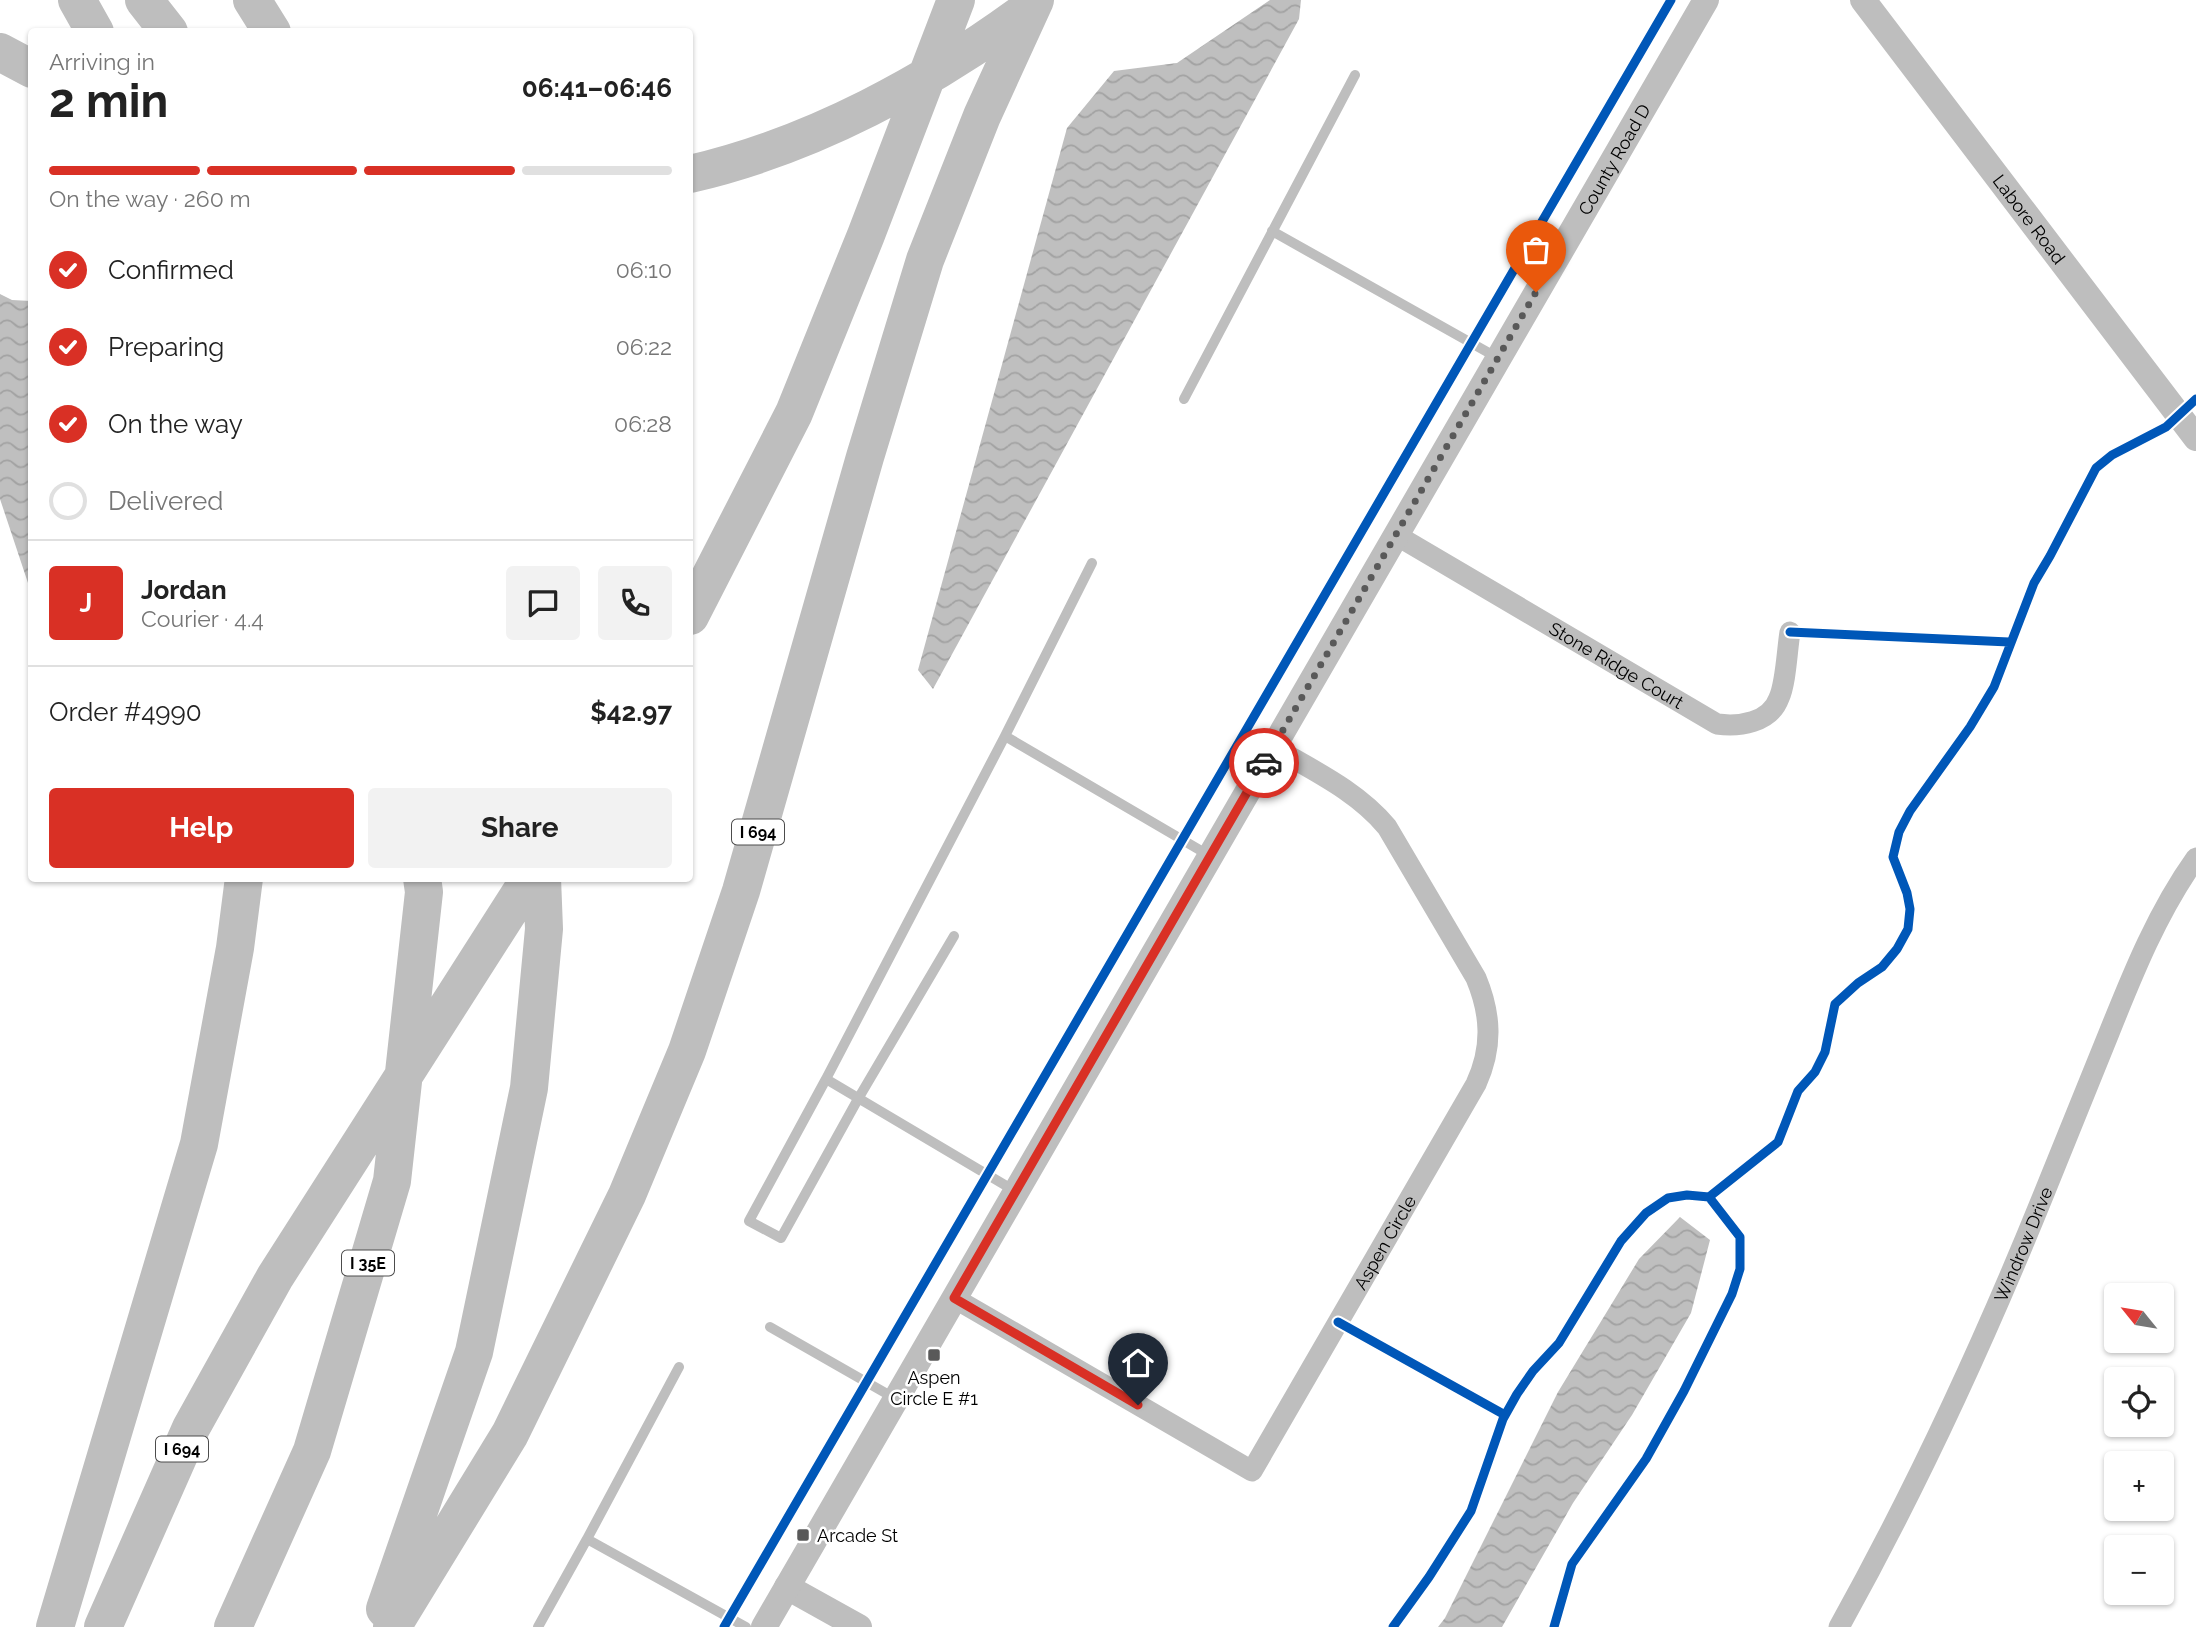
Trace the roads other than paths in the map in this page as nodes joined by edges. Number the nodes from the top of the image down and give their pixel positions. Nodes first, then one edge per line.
1 (76, 0) edge
2 (144, 0) edge
3 (252, 0) edge
4 (956, 0) edge
5 (1038, 0) edge
6 (1863, 0) edge
7 (1699, 5) edge
8 (93, 28) edge
9 (166, 28) edge
10 (270, 28) edge
11 (0, 52) edge
12 (28, 67) edge
13 (1355, 75) dead end
14 (693, 173) edge
15 (1272, 231) junction
16 (1498, 358) junction
17 (1184, 400) dead end
18 (2196, 438) edge
19 (1396, 535) junction
20 (1092, 563) dead end
21 (693, 610) edge
22 (1790, 632) dead end
23 (1005, 736) junction
24 (1273, 747) junction
25 (1210, 856) junction
26 (2196, 858) edge
27 (243, 882) edge
28 (423, 882) edge
29 (527, 882) edge
30 (542, 882) edge
31 (954, 936) dead end
32 (826, 1079) junction
33 (858, 1098) junction
34 (1016, 1192) junction
35 (954, 1298) junction
36 (770, 1327) dead end
37 (679, 1367) dead end
38 (896, 1399) junction
39 (587, 1539) junction
40 (787, 1587) junction
41 (55, 1627) edge
42 (103, 1627) edge
43 (233, 1627) edge
44 (378, 1627) edge
45 (392, 1627) edge
46 (538, 1627) edge
47 (746, 1627) edge
48 (764, 1627) edge
49 (859, 1627) edge
50 (1839, 1627) edge

1 - 8 highway
2 - 9 highway
3 - 10 highway
4 - 21 highway
5 - 14 highway
5 - 45 highway, I 694
6 - 18 street, Labore Road
7 - 16 street, County Road D
11 - 12 highway
13 - 15 lane
15 - 16 lane
15 - 17 lane
16 - 19 street, County Road D
19 - 22 street, Stone Ridge Court
19 - 24 street, County Road D
20 - 23 lane
23 - 25 lane
23 - 32 lane
24 - 25 street, County Road D
24 - 35 street, Aspen Circle
25 - 34 street, County Road D
26 - 50 street, Windrow Drive
27 - 41 highway
28 - 43 highway, I 35E
29 - 42 highway, I 694
30 - 44 highway
31 - 33 lane
32 - 33 lane
32 - 33 lane
33 - 34 lane
34 - 35 street, County Road D
35 - 38 street, County Road D
36 - 38 lane
37 - 39 lane
38 - 40 street, County Road D
39 - 46 lane
39 - 47 lane
40 - 48 street, County Road D
40 - 49 street

